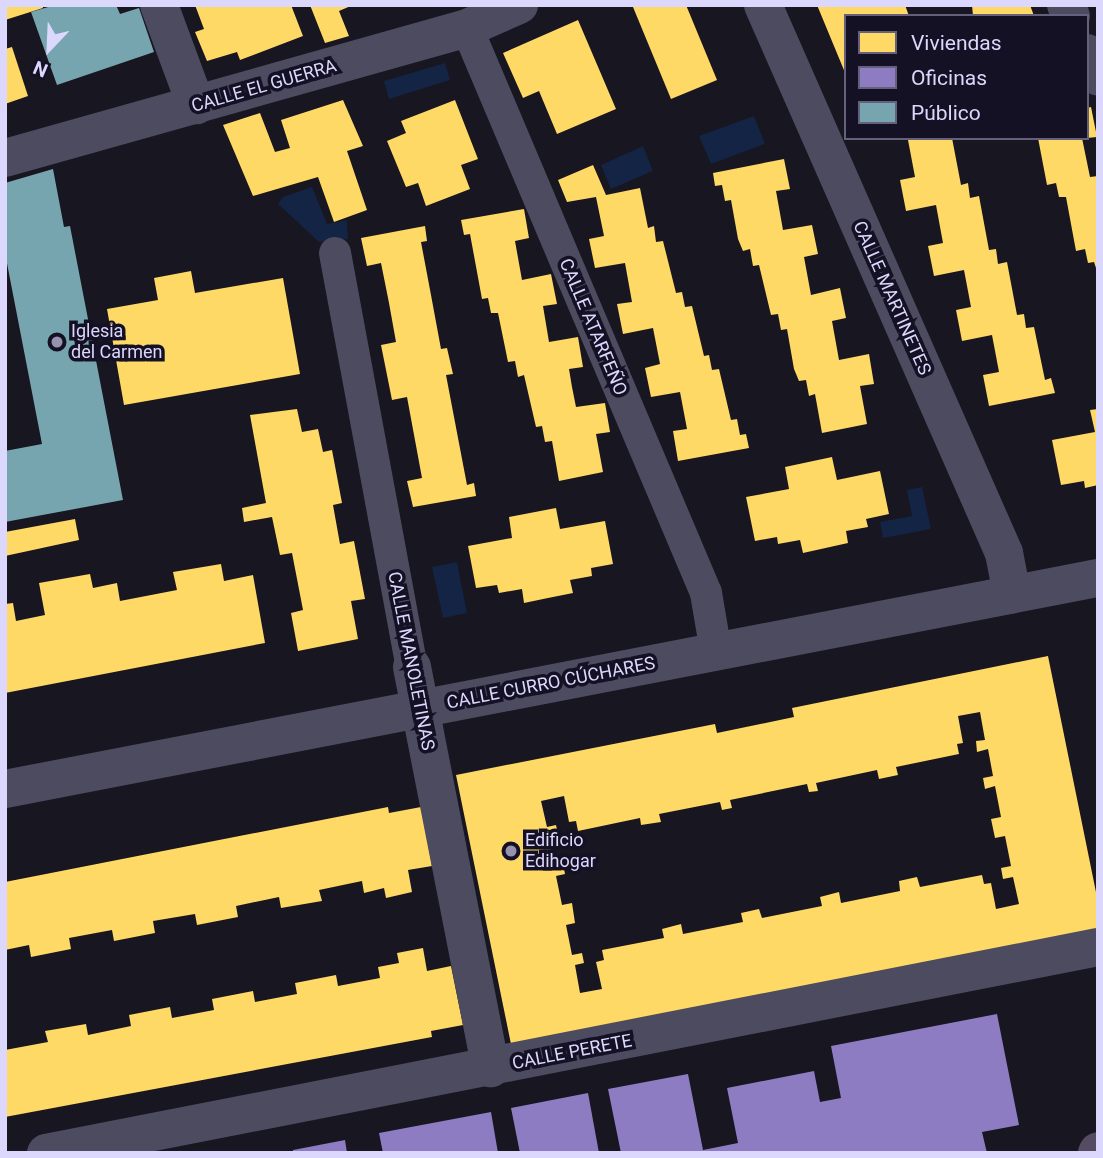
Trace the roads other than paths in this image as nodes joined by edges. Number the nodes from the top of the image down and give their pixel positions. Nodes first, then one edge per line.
1 (159, 5) edge
2 (519, 5) edge
3 (763, 5) edge
4 (462, 16) edge
5 (1089, 58) edge
6 (1098, 77) edge
7 (196, 105) junction
8 (5, 159) edge
9 (335, 253) dead end
10 (1098, 578) edge
11 (1012, 594) junction
12 (716, 652) junction
13 (412, 667) joint
14 (420, 709) junction
15 (5, 789) edge
16 (1098, 947) edge
17 (491, 1068) junction
18 (103, 1147) edge
19 (46, 1153) edge

1 - 7 street
2 - 4 street, CALLE EL GUERRA
3 - 11 street, CALLE MARTINETES
4 - 7 street, CALLE EL GUERRA
4 - 12 street, CALLE ATARFEÑO
5 - 6 street
7 - 8 street, CALLE EL GUERRA
9 - 13 street, CALLE MANOLETINAS
10 - 11 street, CALLE CURRO CÚCHARES
11 - 12 street, CALLE CURRO CÚCHARES
12 - 14 street, CALLE CURRO CÚCHARES
13 - 14 street, CALLE MANOLETINAS
14 - 15 street, CALLE CURRO CÚCHARES
14 - 17 street, CALLE MANOLETINAS
16 - 17 street, CALLE PERETE
17 - 18 street, CALLE PERETE
18 - 19 street, CALLE PERETE

